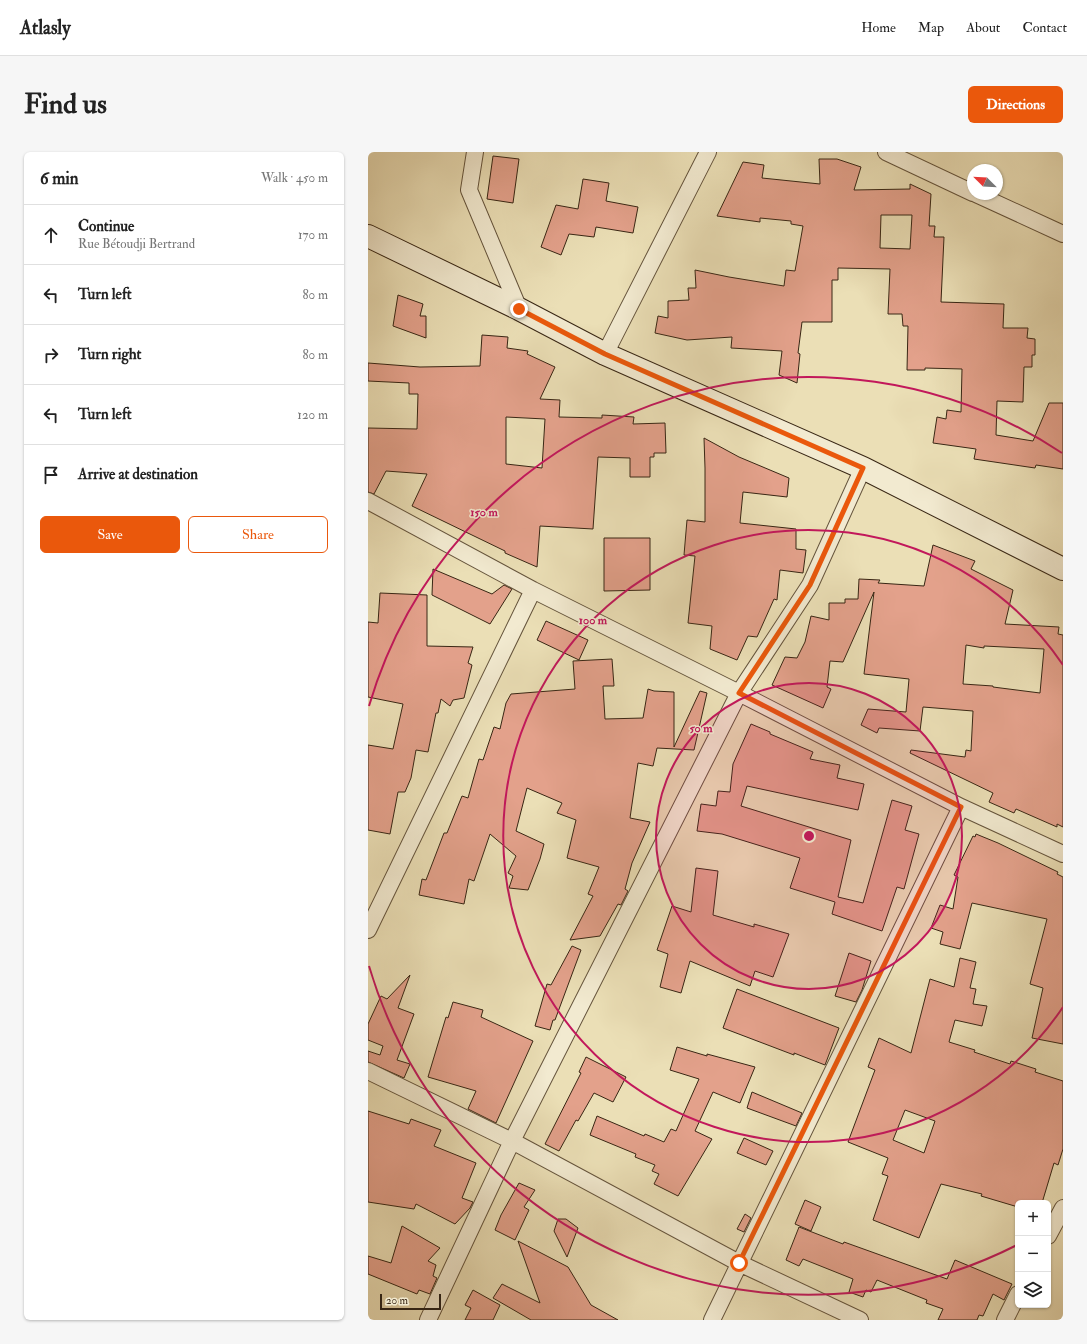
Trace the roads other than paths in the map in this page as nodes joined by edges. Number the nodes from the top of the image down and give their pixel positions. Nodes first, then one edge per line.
1 (475, 152) edge
2 (708, 152) edge
3 (886, 152) edge
4 (967, 190) edge
5 (989, 200) edge
6 (1063, 234) edge
7 (368, 236) edge
8 (519, 309) junction
9 (605, 354) junction
10 (863, 468) junction
11 (368, 501) edge
12 (1063, 569) edge
13 (533, 590) junction
14 (739, 693) junction
15 (961, 807) junction
16 (1063, 854) edge
17 (368, 930) edge
18 (368, 1071) edge
19 (512, 1141) junction
20 (1063, 1208) edge
21 (1051, 1230) edge
22 (739, 1263) junction
23 (1015, 1300) edge
24 (428, 1320) edge
25 (712, 1320) edge
26 (860, 1320) edge
27 (1004, 1320) edge

1 - 8 street
2 - 9 street
3 - 4 street
5 - 6 street
7 - 8 street
8 - 9 street
9 - 10 street
10 - 12 street
10 - 14 street
11 - 13 street
13 - 14 street
13 - 17 street
14 - 15 street
14 - 19 street
15 - 16 street
15 - 22 street
18 - 19 street
19 - 22 street
19 - 24 street
20 - 21 street
22 - 25 street
22 - 26 street
23 - 27 street

